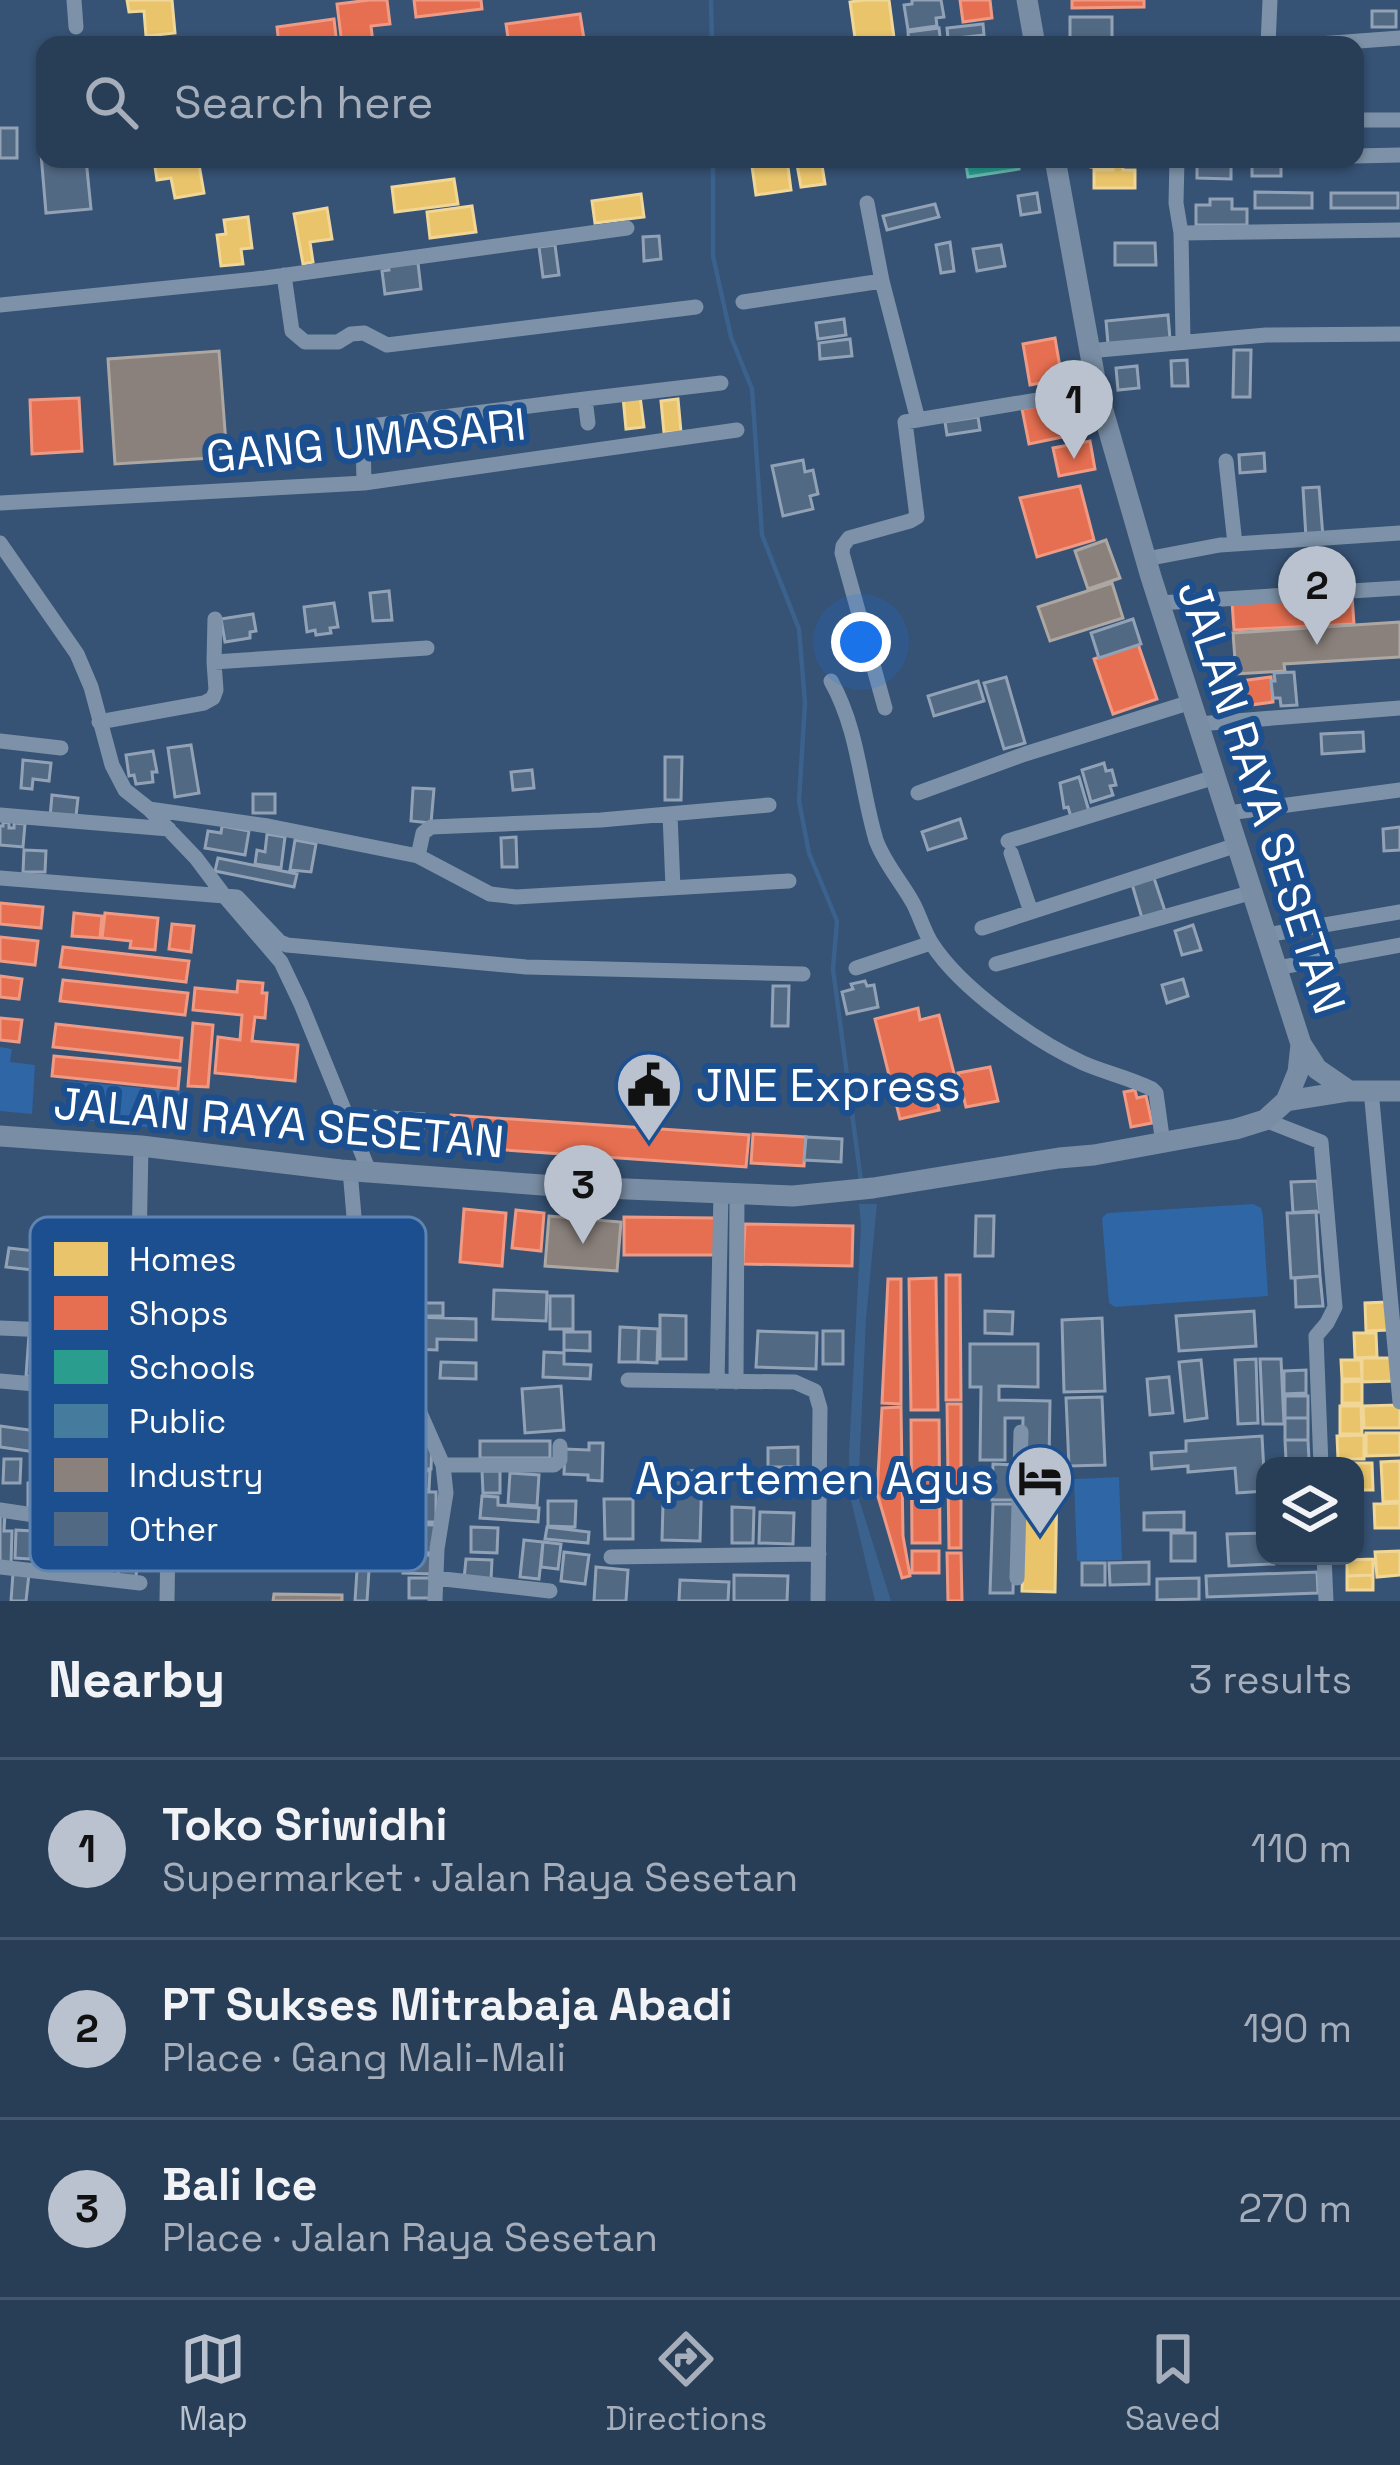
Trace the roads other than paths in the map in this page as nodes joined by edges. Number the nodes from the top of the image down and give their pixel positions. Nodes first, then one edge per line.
1 (74, 0) edge
2 (1027, 0) edge
3 (1270, 0) edge
4 (76, 27) dead end
5 (1033, 36) edge
6 (1268, 36) edge
7 (1400, 38) edge
8 (1364, 41) edge
9 (1364, 120) edge
10 (1400, 120) edge
11 (1400, 155) edge
12 (1364, 156) edge
13 (1057, 168) edge
14 (1177, 168) edge
15 (867, 203) dead end
16 (627, 228) dead end
17 (1400, 230) edge
18 (1181, 233) junction
19 (284, 275) junction
20 (882, 281) junction
21 (743, 302) dead end
22 (0, 305) edge
23 (696, 307) dead end
24 (1400, 334) edge
25 (1183, 340) junction
26 (1088, 351) junction
27 (721, 382) dead end
28 (1097, 390) junction
29 (584, 399) junction
30 (918, 420) junction
31 (588, 423) dead end
32 (737, 430) dead end
33 (1226, 461) dead end
34 (364, 483) junction
35 (0, 503) edge
36 (1400, 533) edge
37 (0, 543) edge
38 (1235, 544) junction
39 (1146, 559) junction
40 (1400, 587) edge
41 (1159, 603) junction
42 (215, 619) dead end
43 (427, 648) dead end
44 (214, 662) junction
45 (831, 681) dead end
46 (885, 708) dead end
47 (1400, 708) edge
48 (1195, 713) junction
49 (99, 722) junction
50 (0, 740) edge
51 (61, 748) dead end
52 (1215, 777) junction
53 (1400, 790) edge
54 (918, 793) dead end
55 (770, 806) dead end
56 (149, 809) junction
57 (1228, 813) junction
58 (670, 814) junction
59 (0, 815) edge
60 (169, 829) junction
61 (1237, 845) junction
62 (418, 856) junction
63 (0, 878) edge
64 (789, 881) dead end
65 (674, 888) junction
66 (1252, 892) junction
67 (226, 898) junction
68 (1030, 912) junction
69 (1400, 912) edge
70 (982, 928) dead end
71 (1266, 935) junction
72 (931, 943) junction
73 (1400, 945) edge
74 (996, 964) dead end
75 (856, 968) dead end
76 (1277, 968) junction
77 (803, 974) dead end
78 (1301, 1044) junction
79 (1360, 1090) junction
80 (1400, 1091) edge
81 (1286, 1101) junction
82 (1265, 1120) junction
83 (0, 1136) edge
84 (1163, 1144) junction
85 (141, 1146) junction
86 (360, 1171) junction
87 (729, 1193) junction
88 (140, 1217) edge
89 (357, 1217) edge
90 (0, 1328) edge
91 (30, 1329) edge
92 (628, 1380) dead end
93 (0, 1381) edge
94 (717, 1382) junction
95 (736, 1382) junction
96 (30, 1384) edge
97 (1400, 1402) edge
98 (426, 1426) edge
99 (1021, 1432) dead end
100 (560, 1446) dead end
101 (1321, 1457) edge
102 (443, 1465) junction
103 (1059, 1470) dead end
104 (1021, 1476) junction
105 (0, 1510) edge
106 (30, 1514) edge
107 (819, 1554) junction
108 (611, 1556) dead end
109 (1324, 1565) edge
110 (0, 1567) edge
111 (30, 1570) edge
112 (35, 1571) edge
113 (167, 1571) edge
114 (435, 1578) junction
115 (1017, 1578) dead end
116 (140, 1583) dead end
117 (550, 1591) dead end
118 (167, 1601) edge
119 (435, 1601) edge
120 (818, 1601) edge
121 (1326, 1601) edge

1 - 4 street
2 - 5 main road
3 - 6 street
7 - 8 street
9 - 10 street
11 - 12 street
13 - 26 main road, JALAN RAYA SESETAN
14 - 18 street
15 - 20 street
16 - 19 street
17 - 18 street
18 - 25 street
19 - 22 street
19 - 23 street
20 - 21 street
20 - 30 street
24 - 25 street
25 - 26 street
26 - 28 main road, JALAN RAYA SESETAN
27 - 29 street
28 - 30 street
28 - 39 main road, JALAN RAYA SESETAN
29 - 31 street
29 - 34 street
30 - 46 street
32 - 34 street, GANG UMASARI
33 - 38 street
34 - 35 street, GANG UMASARI
36 - 38 street
37 - 49 street
38 - 39 street
39 - 41 main road, JALAN RAYA SESETAN
40 - 41 street
41 - 48 main road, JALAN RAYA SESETAN
42 - 44 street
43 - 44 street
44 - 49 street
45 - 72 street
47 - 48 street
48 - 52 main road, JALAN RAYA SESETAN
48 - 54 street
49 - 56 street
50 - 51 street
52 - 57 main road, JALAN RAYA SESETAN
52 - 68 street
53 - 57 street
55 - 58 street
56 - 60 street
56 - 62 street
57 - 61 main road, JALAN RAYA SESETAN
58 - 62 street
58 - 65 street
59 - 60 street
60 - 67 street
61 - 66 main road, JALAN RAYA SESETAN
61 - 68 street
62 - 65 street
63 - 67 street
64 - 65 street
66 - 71 main road, JALAN RAYA SESETAN
66 - 74 street
67 - 77 street
67 - 86 street
68 - 70 street
69 - 71 street
71 - 76 main road, JALAN RAYA SESETAN
72 - 75 street
72 - 84 street
73 - 76 street
76 - 78 main road, JALAN RAYA SESETAN
78 - 79 main road
78 - 81 main road, JALAN RAYA SESETAN
79 - 80 main road
79 - 81 main road
79 - 97 street
81 - 82 main road, JALAN RAYA SESETAN
82 - 84 main road, JALAN RAYA SESETAN
82 - 101 street
83 - 85 main road, JALAN RAYA SESETAN
84 - 87 main road, JALAN RAYA SESETAN
85 - 86 main road, JALAN RAYA SESETAN
85 - 88 street
86 - 87 main road, JALAN RAYA SESETAN
86 - 89 street
87 - 94 street
87 - 95 street
90 - 91 street
92 - 94 street
93 - 96 street
94 - 95 street
95 - 107 street
98 - 102 street
99 - 104 street
100 - 102 street
102 - 114 street
103 - 104 street
104 - 115 street
105 - 106 street
107 - 108 street
107 - 120 street
109 - 121 street
110 - 111 street
112 - 116 street
113 - 118 street
114 - 117 street
114 - 119 street

